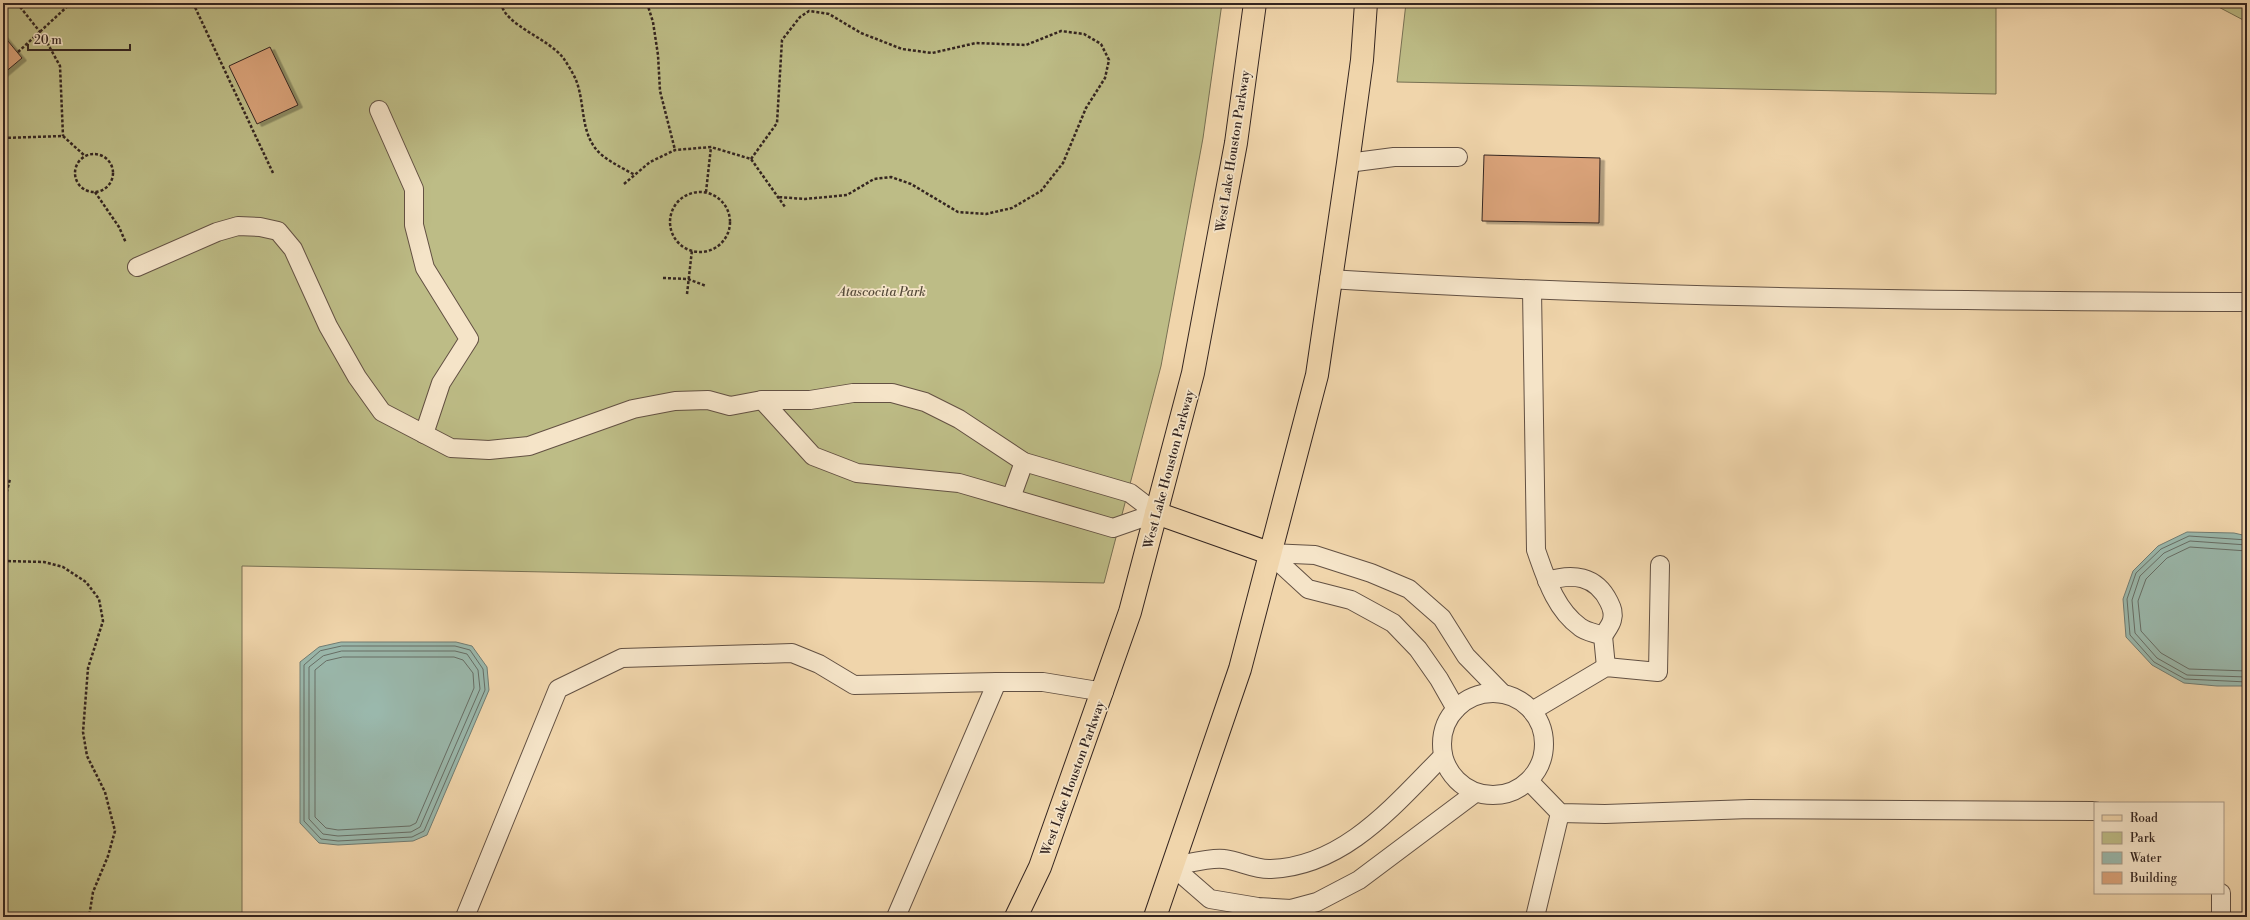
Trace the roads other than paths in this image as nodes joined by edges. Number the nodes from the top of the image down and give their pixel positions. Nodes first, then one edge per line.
1 (1255, 3) edge
2 (1366, 3) edge
3 (379, 110) dead end
4 (1458, 157) dead end
5 (1348, 163) junction
6 (137, 267) road end
7 (1329, 280) junction
8 (1532, 290) junction
9 (2247, 302) edge
10 (762, 400) junction
11 (424, 434) junction
12 (1024, 462) junction
13 (1011, 498) junction
14 (1156, 513) junction
15 (1269, 553) junction
16 (1660, 565) dead end
17 (1547, 581) junction
18 (1603, 636) junction
19 (1606, 666) junction
20 (997, 682) junction
21 (1104, 692) junction
22 (1503, 694) junction
23 (1456, 709) junction
24 (1532, 711) junction
25 (1443, 756) junction
26 (1529, 780) junction
27 (1475, 793) junction
28 (2094, 811) edge
29 (1560, 813) junction
30 (1172, 866) junction
31 (2221, 894) edge
32 (465, 917) edge
33 (896, 917) edge
34 (1016, 917) edge
35 (1155, 917) edge
36 (1535, 917) edge
37 (2222, 917) edge

1 - 14 main road, West Lake Houston Parkway
2 - 5 main road
3 - 11 lane
4 - 5 lane
5 - 7 main road
6 - 11 lane
7 - 8 lane
7 - 15 main road
8 - 9 lane
8 - 17 lane
10 - 11 lane
10 - 12 lane
10 - 13 lane
12 - 13 lane
12 - 14 lane
13 - 14 lane
14 - 15 main road
14 - 21 main road, West Lake Houston Parkway
15 - 22 lane
15 - 23 lane
15 - 30 main road
16 - 19 lane
17 - 18 lane
17 - 18 lane
18 - 19 lane
19 - 24 lane
20 - 21 lane
20 - 32 lane
20 - 33 lane
21 - 34 main road, West Lake Houston Parkway
22 - 23 lane
22 - 24 lane
23 - 25 lane
24 - 26 lane
25 - 27 lane
25 - 30 lane
26 - 27 lane
26 - 29 lane
27 - 30 lane
28 - 29 lane
29 - 36 lane
30 - 35 main road
31 - 37 lane

